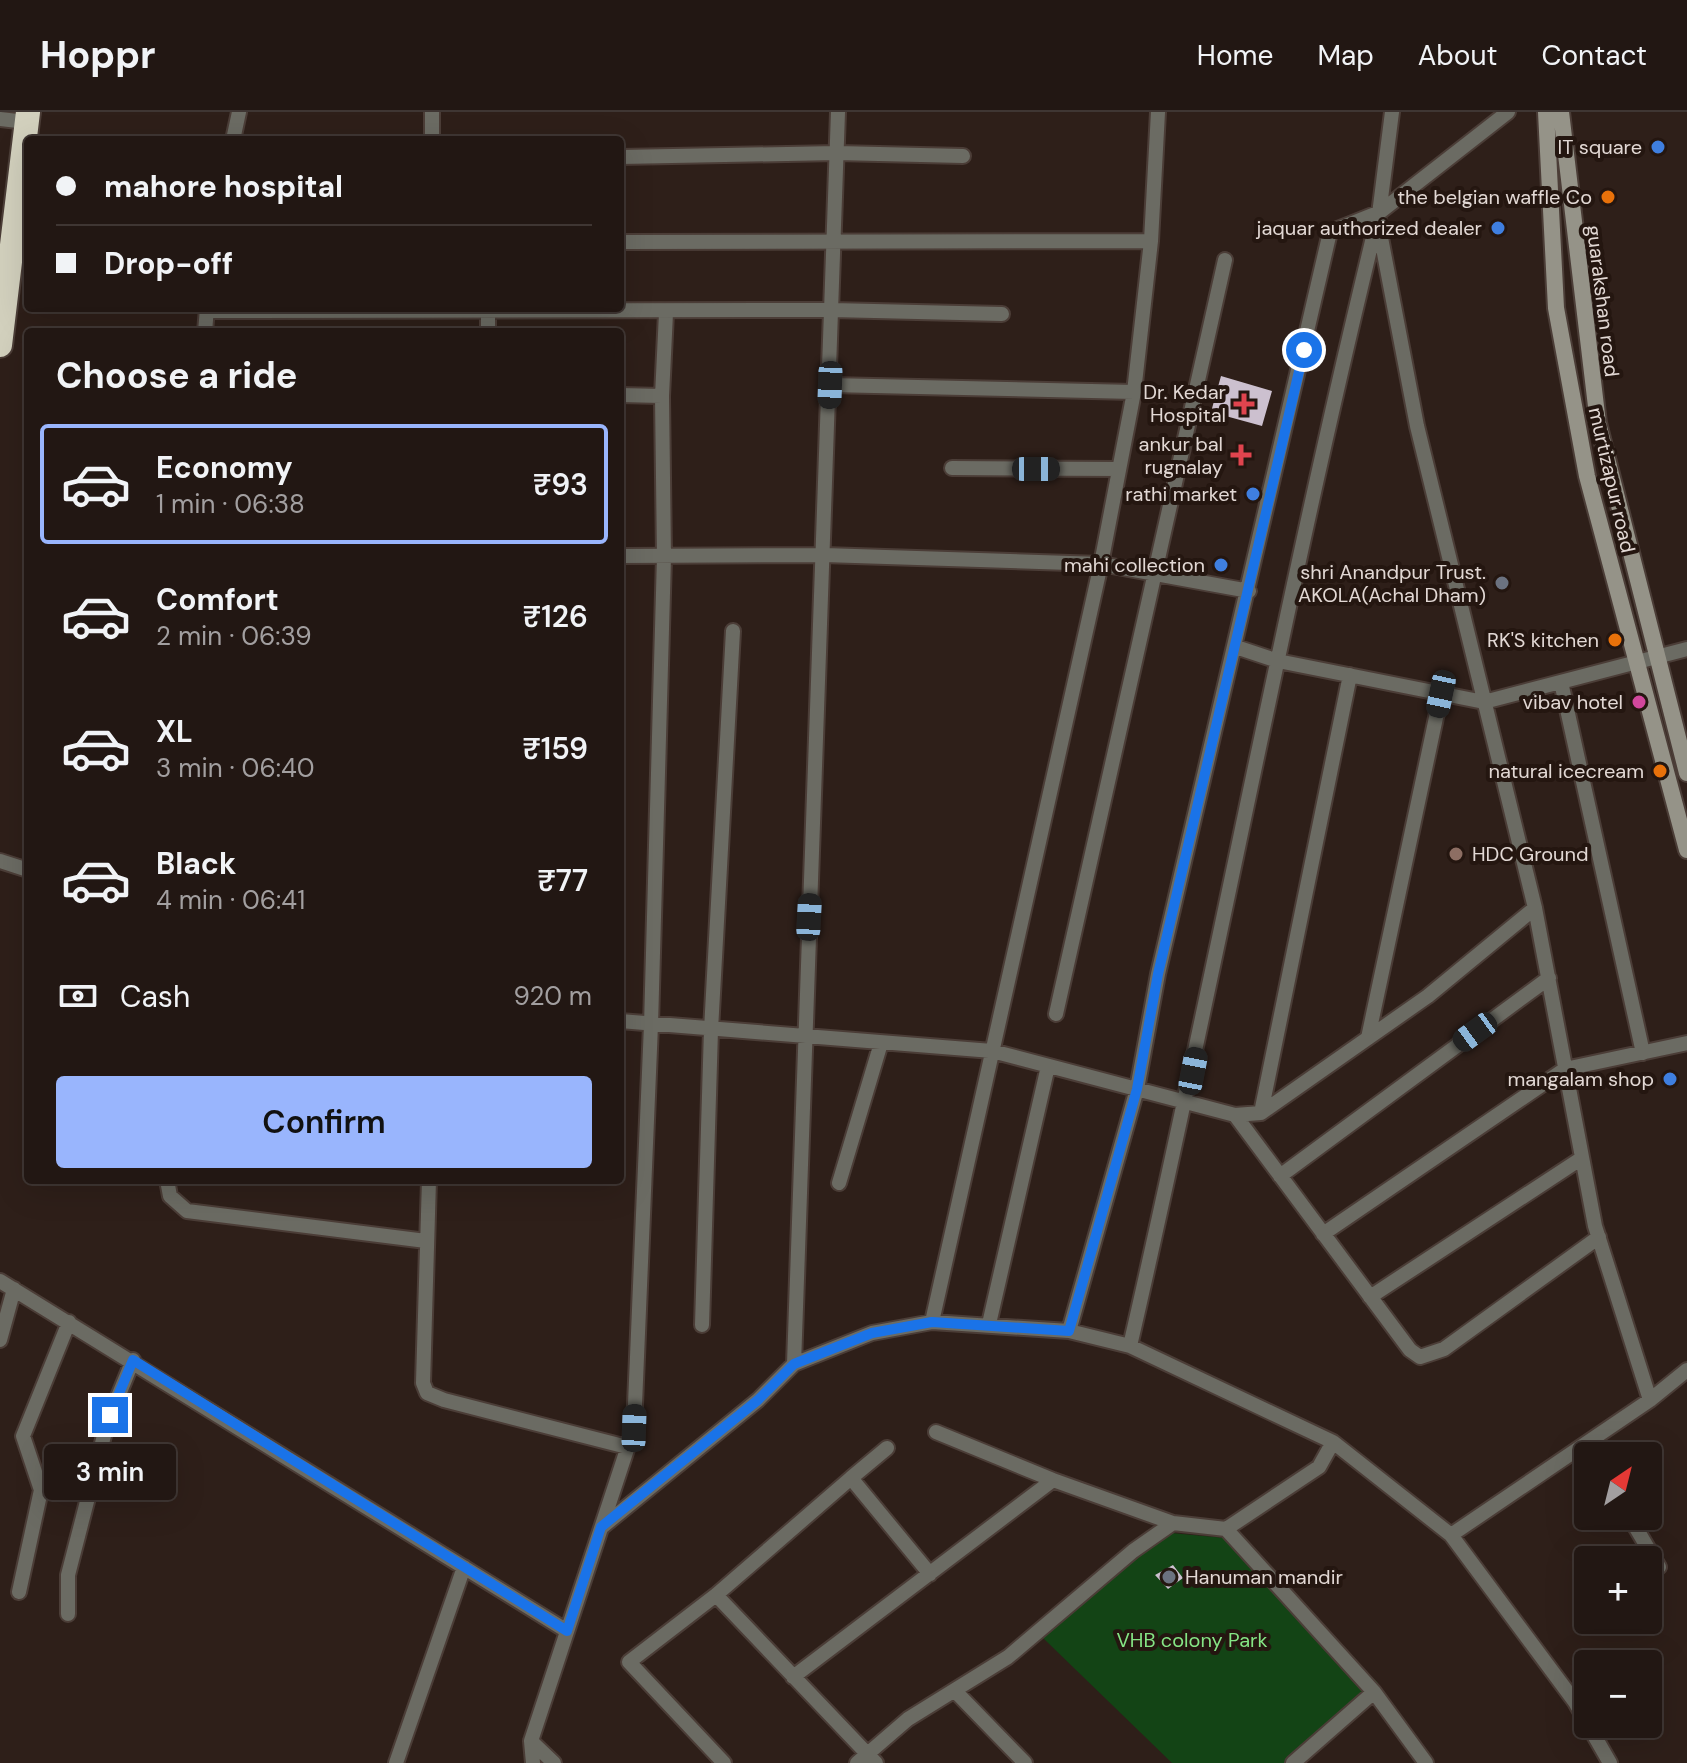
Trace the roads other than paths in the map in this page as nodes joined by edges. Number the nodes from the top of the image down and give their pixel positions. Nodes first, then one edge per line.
1 (239, 112) edge
2 (432, 112) edge
3 (838, 112) edge
4 (1158, 112) edge
5 (1392, 112) edge
6 (1508, 112) edge
7 (1546, 112) edge
8 (1561, 112) edge
9 (27, 117) edge
10 (0, 119) edge
11 (234, 136) edge
12 (432, 136) edge
13 (24, 142) edge
14 (837, 153) junction
15 (963, 156) dead end
16 (624, 157) edge
17 (1380, 212) junction
18 (1151, 241) junction
19 (624, 242) edge
20 (832, 242) junction
21 (1225, 260) dead end
22 (832, 310) junction
23 (468, 312) edge
24 (488, 313) junction
25 (666, 313) junction
26 (1002, 314) dead end
27 (488, 328) edge
28 (0, 345) edge
29 (830, 385) junction
30 (1134, 392) junction
31 (624, 395) edge
32 (662, 396) junction
33 (952, 468) dead end
34 (1119, 469) junction
35 (824, 555) junction
36 (624, 556) edge
37 (664, 557) junction
38 (1101, 564) junction
39 (1155, 574) junction
40 (1249, 591) junction
41 (733, 631) dead end
42 (1236, 647) junction
43 (1687, 649) edge
44 (1657, 657) junction
45 (1278, 661) junction
46 (1639, 662) junction
47 (1350, 675) junction
48 (1561, 682) junction
49 (1441, 694) junction
50 (1484, 702) junction
51 (1687, 773) edge
52 (1687, 850) edge
53 (0, 861) edge
54 (24, 869) edge
55 (1535, 908) junction
56 (1549, 978) junction
57 (1056, 1014) dead end
58 (624, 1022) edge
59 (651, 1025) junction
60 (711, 1030) junction
61 (804, 1038) junction
62 (1368, 1038) junction
63 (881, 1043) junction
64 (1687, 1043) edge
65 (992, 1051) junction
66 (1643, 1053) junction
67 (1048, 1066) junction
68 (1565, 1069) junction
69 (1137, 1089) junction
70 (1186, 1102) junction
71 (1261, 1113) junction
72 (1235, 1115) junction
73 (1582, 1158) junction
74 (1280, 1176) junction
75 (839, 1183) dead end
76 (168, 1184) edge
77 (429, 1184) edge
78 (1323, 1234) junction
79 (1599, 1237) junction
80 (426, 1241) junction
81 (0, 1281) edge
82 (14, 1289) junction
83 (1370, 1297) junction
84 (69, 1322) junction
85 (932, 1322) junction
86 (989, 1324) junction
87 (702, 1325) dead end
88 (1069, 1331) junction
89 (0, 1340) edge
90 (1130, 1346) junction
91 (133, 1360) junction
92 (794, 1364) junction
93 (1687, 1370) edge
94 (1650, 1400) junction
95 (936, 1432) dead end
96 (1333, 1442) junction
97 (1600, 1442) edge
98 (627, 1447) junction
99 (887, 1448) dead end
100 (1574, 1460) edge
101 (851, 1478) junction
102 (1053, 1480) junction
103 (1173, 1523) junction
104 (601, 1527) junction
105 (1226, 1529) junction
106 (1451, 1535) junction
107 (464, 1567) junction
108 (930, 1574) junction
109 (19, 1592) dead end
110 (716, 1595) junction
111 (68, 1614) dead end
112 (567, 1631) junction
113 (793, 1677) junction
114 (956, 1692) junction
115 (1374, 1692) junction
116 (531, 1741) junction
117 (867, 1760) edge
118 (396, 1763) edge
119 (533, 1763) edge
120 (554, 1763) edge
121 (724, 1763) edge
122 (1025, 1763) edge
123 (1293, 1763) edge
124 (1426, 1763) edge
125 (1610, 1763) edge

1 - 11 street
2 - 12 street
3 - 14 street
4 - 18 street
5 - 17 street
6 - 17 street
7 - 46 street, murtizapur road
8 - 44 street, guarakshan road
9 - 10 street
13 - 28 highway
14 - 15 street
14 - 16 street
14 - 20 street
17 - 40 street
17 - 45 street
17 - 50 street
18 - 20 street
18 - 30 street
19 - 20 street
20 - 22 street
21 - 39 street
22 - 25 street
22 - 26 street
22 - 29 street
23 - 24 street
24 - 25 street
24 - 27 street
25 - 32 street
29 - 30 street
29 - 35 street
30 - 34 street
31 - 32 street
32 - 37 street
33 - 34 street
34 - 38 street
35 - 37 street
35 - 38 street
35 - 61 street
36 - 37 street
37 - 59 street
38 - 39 street
38 - 65 street
39 - 40 street
39 - 57 street
40 - 42 street
41 - 60 street
42 - 45 street
42 - 69 street
43 - 44 street
44 - 46 street
44 - 51 street, guarakshan road
45 - 47 street
45 - 70 street
46 - 48 street
46 - 52 street, murtizapur road
47 - 49 street
47 - 71 street
48 - 50 street
48 - 66 street
49 - 50 street
49 - 62 street
50 - 55 street
53 - 54 street
55 - 56 street
55 - 62 street
56 - 68 street
56 - 74 street
58 - 59 street
59 - 60 street
59 - 98 street
60 - 61 street
60 - 87 street
61 - 63 street
61 - 92 street
62 - 71 street
63 - 65 street
63 - 75 street
64 - 66 street
65 - 67 street
65 - 85 street
66 - 68 street
67 - 69 street
67 - 86 street
68 - 73 street
68 - 78 street
69 - 70 street
69 - 88 street
70 - 72 street
70 - 90 street
71 - 72 street
72 - 74 street
73 - 79 street
73 - 83 street
74 - 78 street
76 - 80 street
77 - 80 street
78 - 83 street
79 - 83 street
79 - 94 street
80 - 98 street
81 - 82 street
82 - 84 street
82 - 89 street
84 - 91 street
84 - 109 street
85 - 86 street
85 - 92 street
86 - 88 street
88 - 90 street
90 - 96 street
91 - 107 street
91 - 111 street
92 - 104 street
93 - 94 street
94 - 97 street
95 - 102 street
96 - 105 street
96 - 106 street
98 - 104 street
99 - 101 street
100 - 106 street
101 - 108 street
101 - 110 street
102 - 103 street
102 - 108 street
103 - 105 street
103 - 114 street
104 - 112 street
105 - 115 street
106 - 125 street
107 - 112 street
107 - 118 street
108 - 113 street
110 - 113 street
110 - 121 street
112 - 116 street
113 - 117 street
114 - 117 street
114 - 122 street
115 - 123 street
115 - 124 street
116 - 119 street
116 - 120 street

